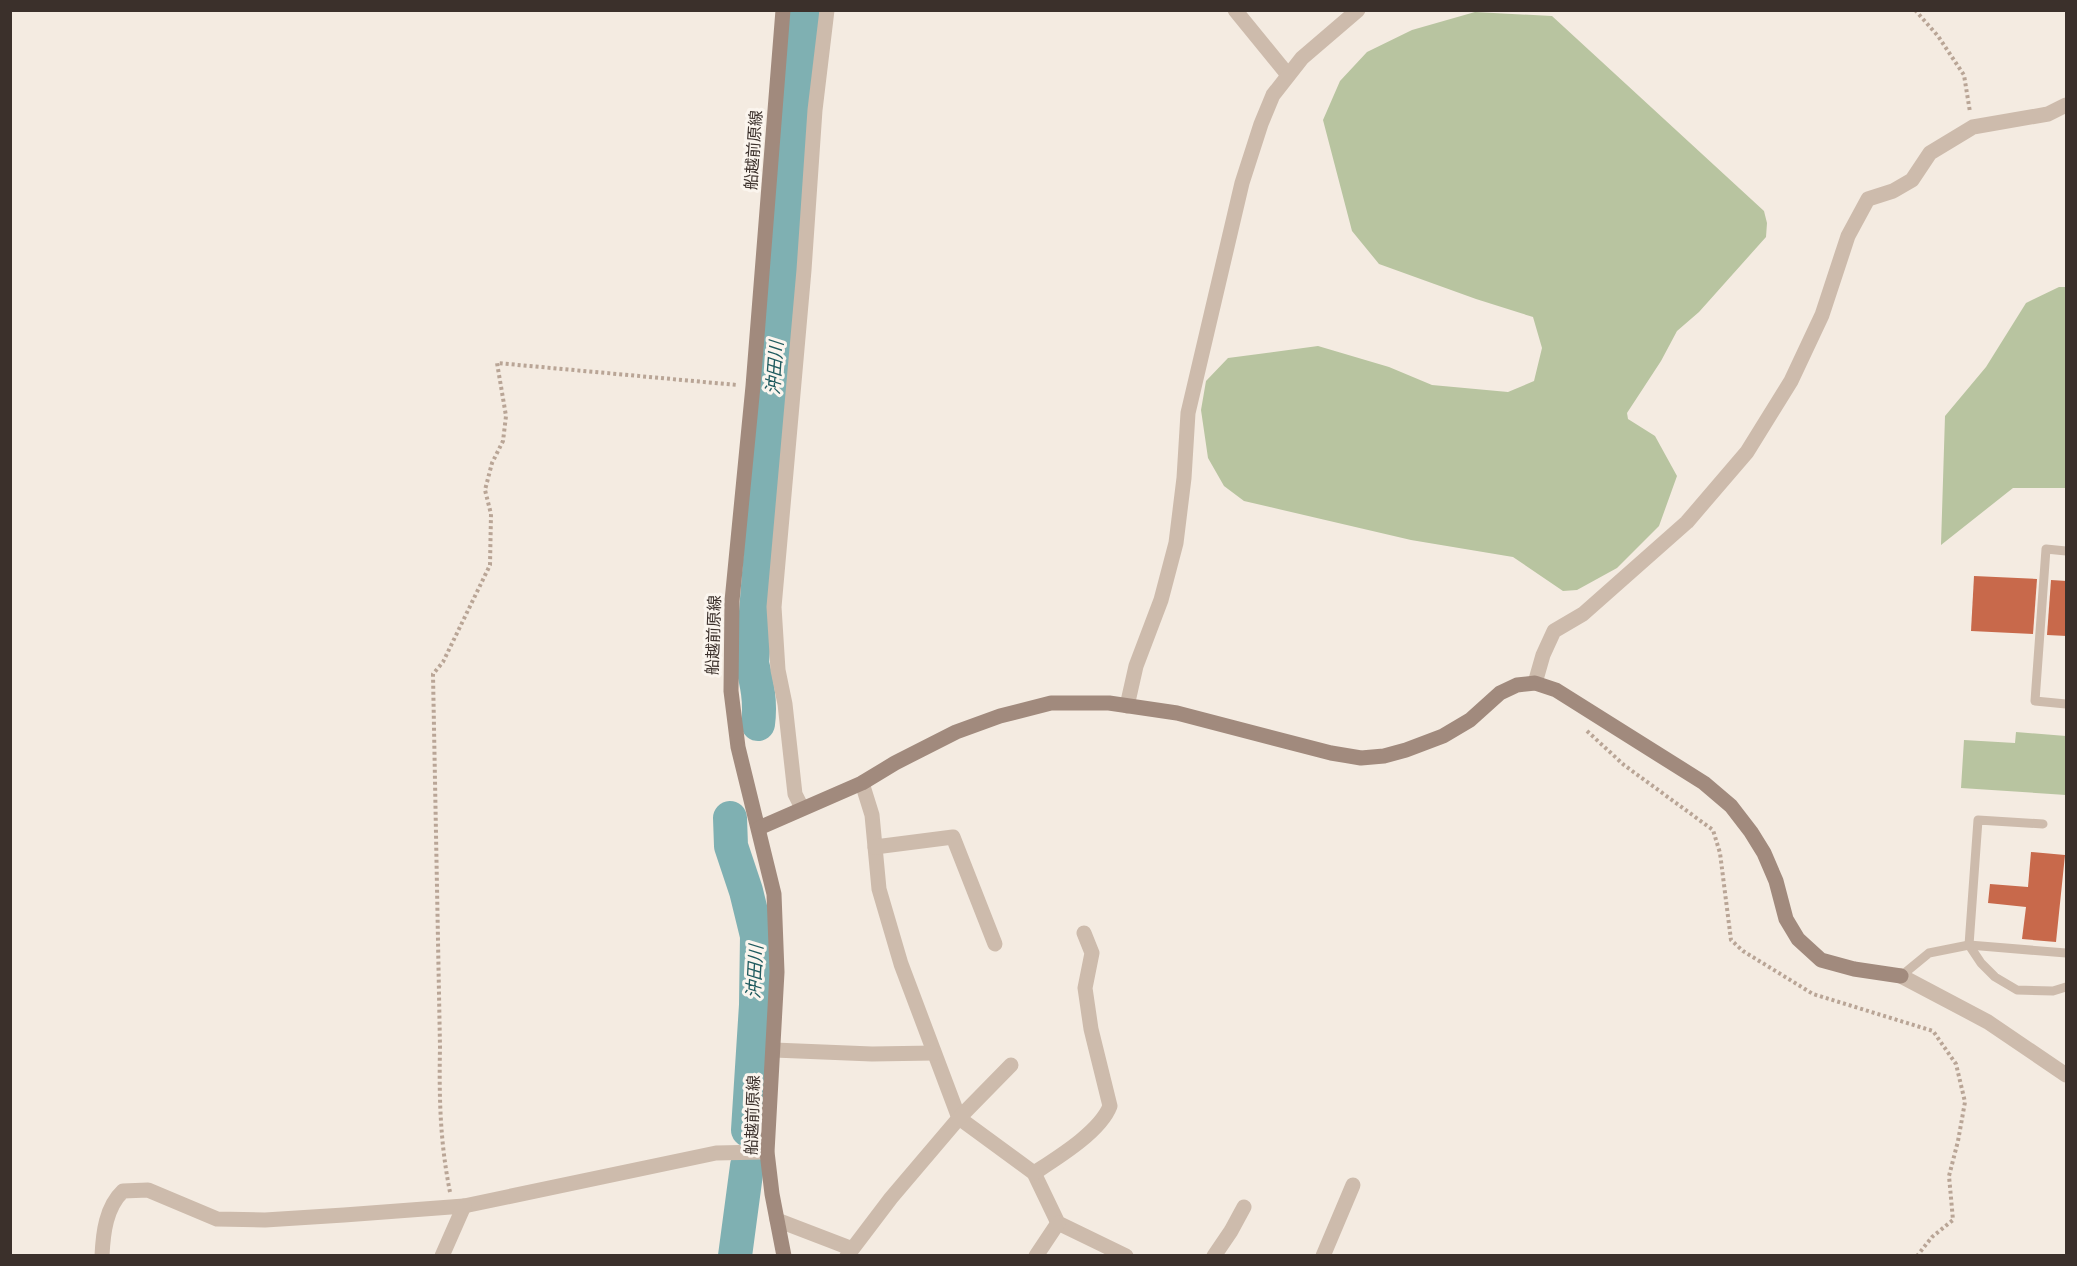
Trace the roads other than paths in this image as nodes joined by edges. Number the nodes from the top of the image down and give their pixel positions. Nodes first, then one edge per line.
1 (783, 10) edge
2 (826, 10) edge
3 (1235, 10) edge
4 (1358, 10) edge
5 (1288, 75) junction
6 (2067, 105) edge
7 (2067, 550) edge
8 (1535, 683) junction
9 (2067, 704) edge
10 (1127, 706) junction
11 (862, 783) junction
12 (802, 808) junction
13 (2043, 824) dead end
14 (759, 828) junction
15 (875, 847) junction
16 (1084, 933) dead end
17 (995, 944) dead end
18 (1969, 945) junction
19 (2067, 953) edge
20 (1901, 976) junction
21 (2067, 987) edge
22 (774, 1050) junction
23 (934, 1053) junction
24 (1011, 1065) dead end
25 (2067, 1075) edge
26 (959, 1118) junction
27 (767, 1152) junction
28 (1034, 1173) junction
29 (1353, 1185) dead end
30 (459, 1206) junction
31 (1244, 1207) dead end
32 (777, 1220) junction
33 (1058, 1223) junction
34 (848, 1252) edge
35 (102, 1256) edge
36 (442, 1256) edge
37 (784, 1256) edge
38 (1036, 1256) edge
39 (1126, 1256) edge
40 (1214, 1256) edge
41 (1323, 1256) edge

1 - 14 street, 船越前原線
2 - 12 street
3 - 5 street
4 - 5 street
5 - 10 street
6 - 8 street
7 - 9 lane
8 - 10 street
8 - 20 street
10 - 11 street
11 - 12 street
11 - 15 street
12 - 14 street
13 - 18 lane
14 - 22 street, 船越前原線
15 - 17 street
15 - 23 street
16 - 28 street
18 - 19 lane
18 - 20 lane
18 - 21 lane
20 - 25 street
22 - 23 street
22 - 27 street, 船越前原線
23 - 26 street
24 - 26 street
26 - 28 street
26 - 34 street
27 - 30 street
27 - 32 street, 船越前原線
28 - 33 street
29 - 41 street
30 - 35 street
30 - 36 street
31 - 40 street
32 - 34 street
32 - 37 street, 船越前原線
33 - 38 street
33 - 39 street

